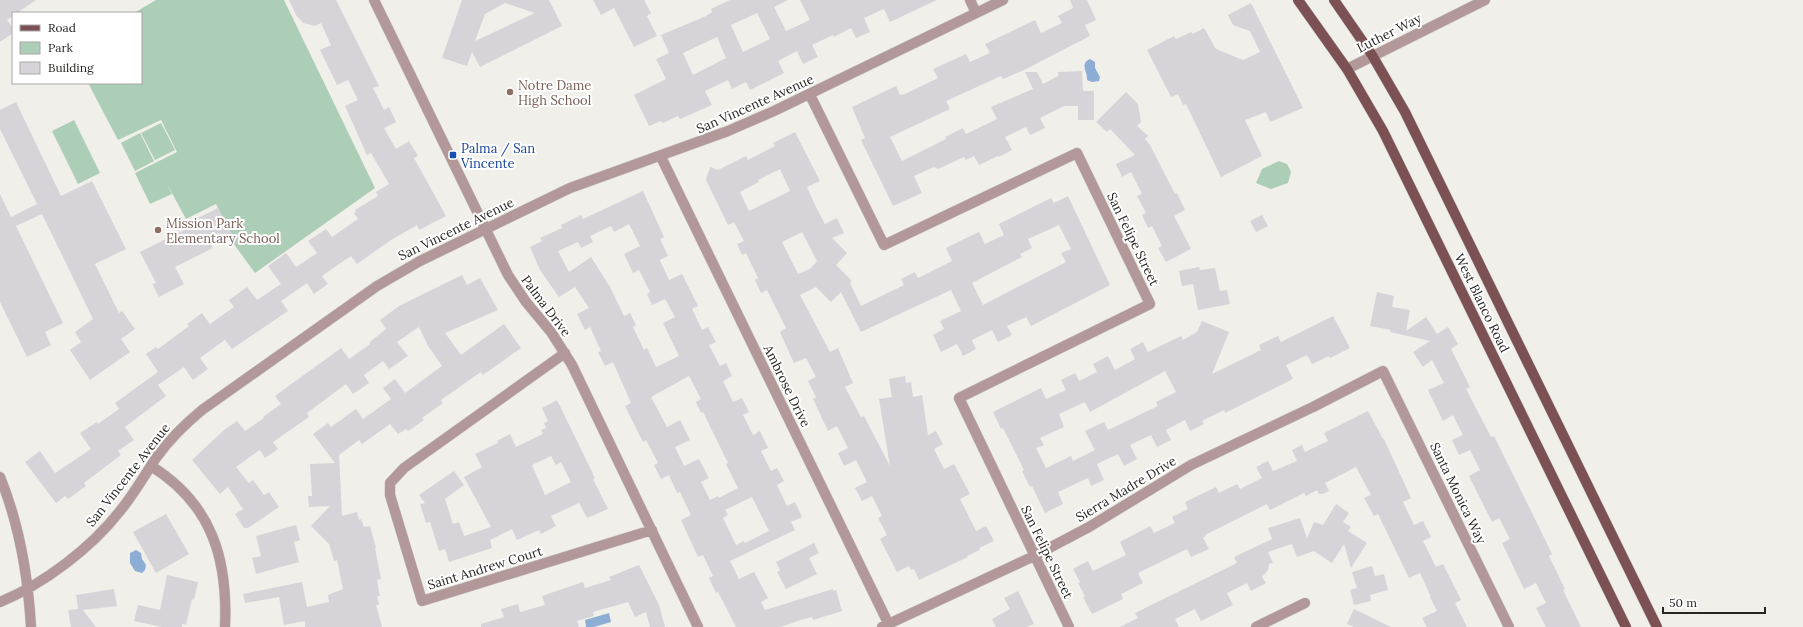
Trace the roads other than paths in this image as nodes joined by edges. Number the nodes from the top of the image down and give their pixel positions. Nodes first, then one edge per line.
1 (374, 0) edge
2 (970, 0) edge
3 (1003, 0) edge
4 (1298, 0) edge
5 (1334, 0) edge
6 (1485, 0) edge
7 (976, 13) junction
8 (1372, 55) junction
9 (1347, 69) junction
10 (810, 94) junction
11 (661, 157) junction
12 (485, 230) junction
13 (565, 354) junction
14 (1383, 371) joint
15 (151, 466) junction
16 (0, 477) edge
17 (652, 530) junction
18 (1034, 556) junction
19 (28, 587) junction
20 (0, 602) edge
21 (1305, 603) dead end
22 (887, 626) edge
23 (31, 627) edge
24 (225, 627) edge
25 (698, 627) edge
26 (1069, 627) edge
27 (1256, 627) edge
28 (1509, 627) edge
29 (1626, 627) edge
30 (1657, 627) edge

1 - 12 street, Palma Drive
2 - 7 street
3 - 7 street, San Vincente Avenue
4 - 9 main road, West Blanco Road
5 - 8 main road, West Blanco Road
6 - 8 street, Luther Way
7 - 10 street, San Vincente Avenue
8 - 9 street, Luther Way
8 - 30 main road, West Blanco Road
9 - 29 main road, West Blanco Road
10 - 11 street, San Vincente Avenue
10 - 18 street, San Felipe Street
11 - 12 street, San Vincente Avenue
11 - 22 street, Ambrose Drive
12 - 13 street, Palma Drive
12 - 15 street, San Vincente Avenue
13 - 17 street, Palma Drive
13 - 17 street, Saint Andrew Court
14 - 18 street, Sierra Madre Drive
14 - 28 street, Santa Monica Way
15 - 19 street, San Vincente Avenue
15 - 24 street
16 - 19 street
17 - 25 street, Palma Drive
18 - 22 street, Sierra Madre Drive
18 - 26 street, San Felipe Street
19 - 20 street, San Vincente Avenue
19 - 23 street
21 - 27 street

